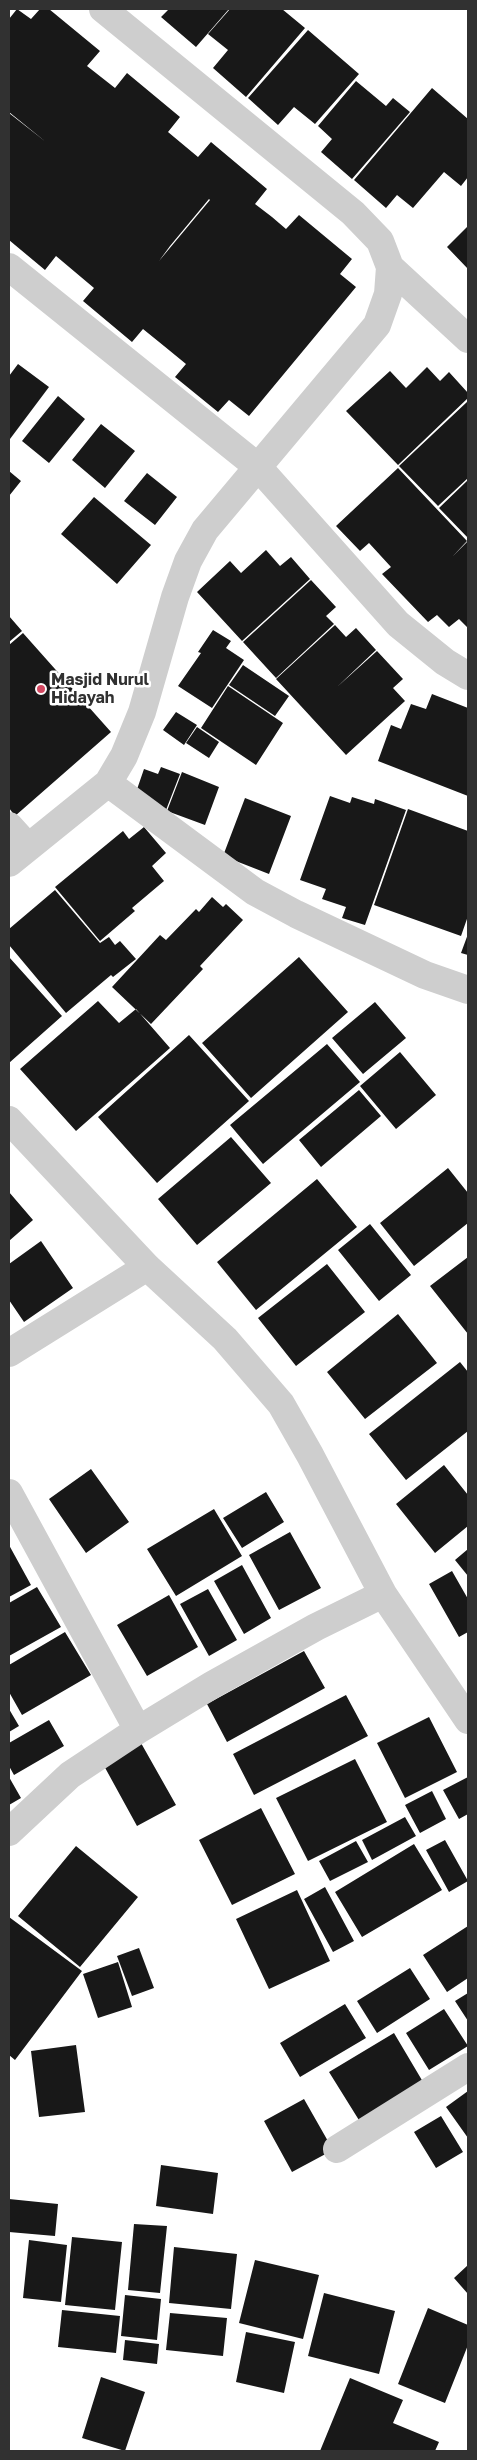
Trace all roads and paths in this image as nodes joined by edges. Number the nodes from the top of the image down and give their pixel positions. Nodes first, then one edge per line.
1 (103, 9) edge
2 (9, 267) edge
3 (390, 267) junction
4 (468, 339) edge
5 (258, 466) junction
6 (468, 676) edge
7 (108, 784) junction
8 (9, 826) edge
9 (18, 855) edge
10 (468, 990) edge
11 (9, 1120) edge
12 (147, 1267) junction
13 (9, 1353) edge
14 (9, 1493) edge
15 (383, 1594) junction
16 (468, 1720) edge
17 (138, 1730) junction
18 (9, 1832) edge
19 (468, 2067) edge
20 (337, 2149) dead end

1 - 3 street
2 - 5 street
3 - 4 street
3 - 5 street
5 - 6 street
5 - 7 street
7 - 9 street
7 - 10 street
8 - 9 street
11 - 12 street
12 - 13 street
12 - 15 street
14 - 17 street
15 - 16 street
15 - 17 street
17 - 18 street
19 - 20 street

